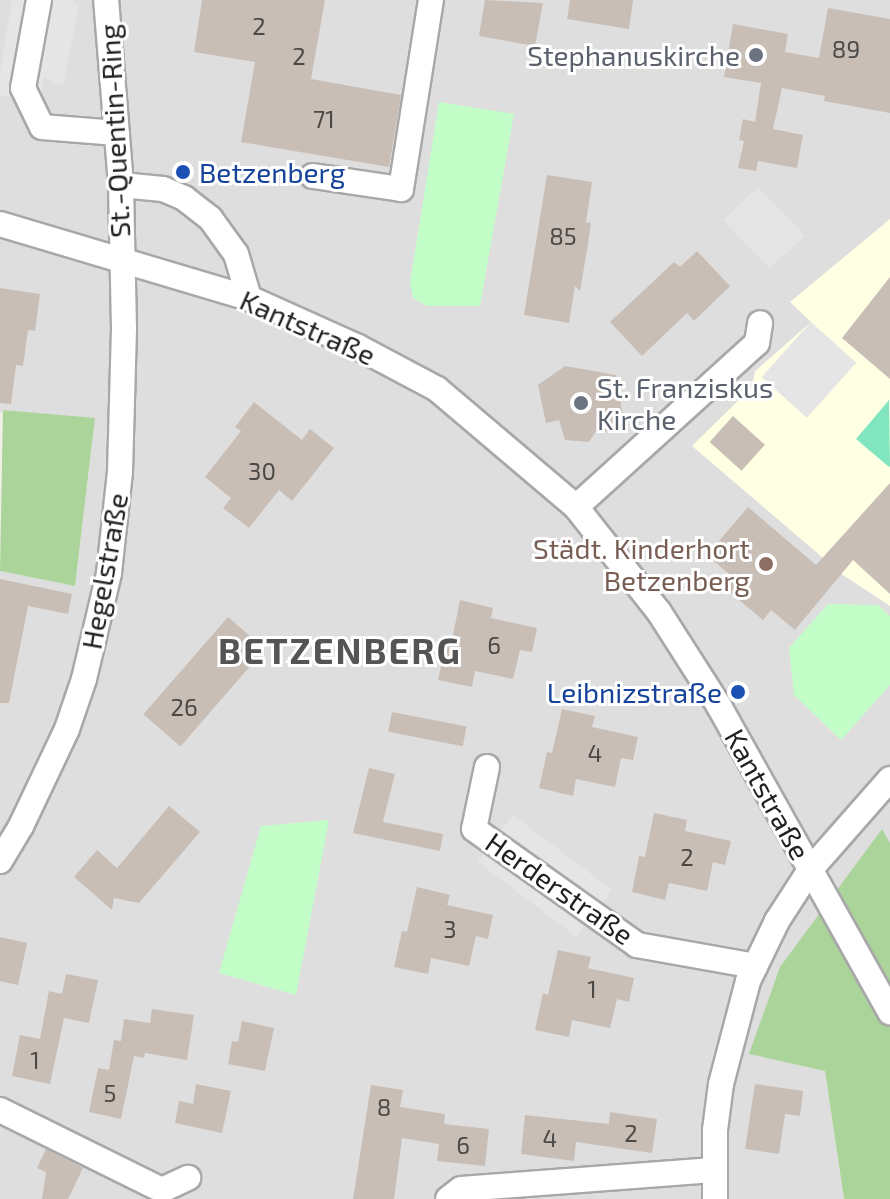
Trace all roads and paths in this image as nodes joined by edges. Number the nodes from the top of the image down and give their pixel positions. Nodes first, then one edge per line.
1 (39, 0) edge
2 (106, 0) edge
3 (431, 0) edge
4 (117, 133) junction
5 (313, 176) dead end
6 (121, 185) junction
7 (0, 224) edge
8 (121, 261) junction
9 (249, 298) junction
10 (760, 323) dead end
11 (576, 507) junction
12 (487, 767) dead end
13 (890, 779) edge
14 (0, 861) edge
15 (810, 870) junction
16 (755, 966) junction
17 (890, 1012) edge
18 (0, 1110) edge
19 (713, 1170) junction
20 (188, 1178) dead end
21 (448, 1199) edge
22 (715, 1199) edge

1 - 4 street
2 - 4 street, St.-Quentin-Ring
3 - 5 street
4 - 6 street, St.-Quentin-Ring
6 - 8 street, St.-Quentin-Ring
6 - 9 street
7 - 8 street, Kantstraße
8 - 9 street, Kantstraße
8 - 14 street, Hegelstraße
9 - 11 street, Kantstraße
10 - 11 street
11 - 15 street, Kantstraße
12 - 16 street, Herderstraße
13 - 15 street
15 - 16 street
15 - 17 street, Kantstraße
16 - 19 street
18 - 20 street
19 - 21 street
19 - 22 street

